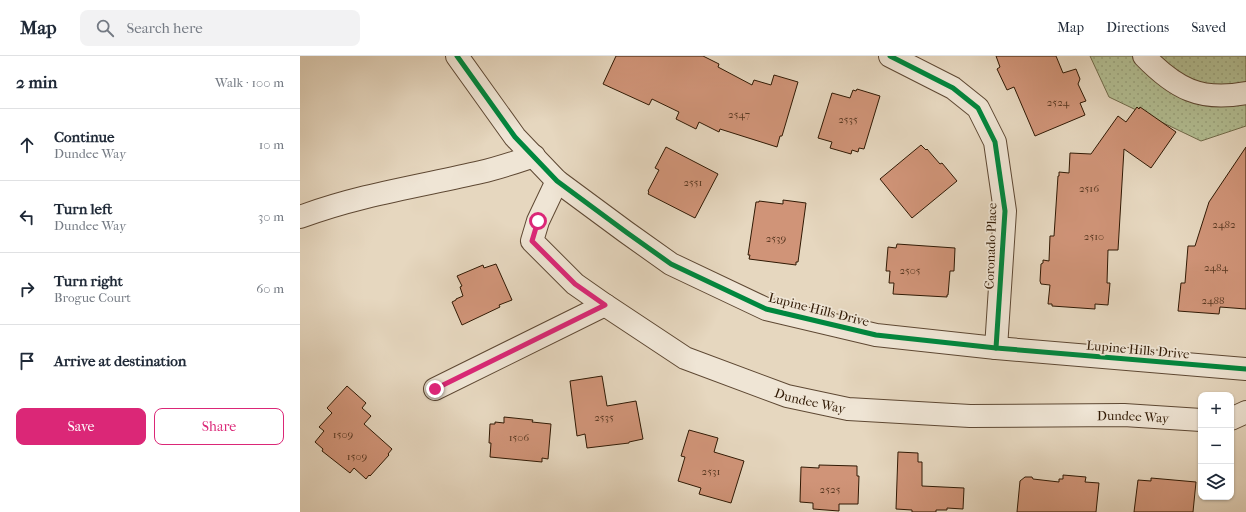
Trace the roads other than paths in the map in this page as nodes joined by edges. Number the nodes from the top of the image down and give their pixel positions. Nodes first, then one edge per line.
1 (456, 56) edge
2 (890, 56) edge
3 (1144, 56) edge
4 (1246, 93) edge
5 (534, 156) junction
6 (558, 181) junction
7 (300, 217) edge
8 (605, 305) junction
9 (996, 348) junction
10 (1246, 369) edge
11 (435, 389) dead end
12 (1246, 412) edge
13 (1234, 418) edge
14 (1198, 420) edge

1 - 5 street, Lupine Hills Drive
2 - 9 street, Coronado Place
3 - 4 street
5 - 6 street, Lupine Hills Drive
5 - 7 street
6 - 8 street, Dundee Way
6 - 9 street, Lupine Hills Drive
8 - 11 street
8 - 14 street, Dundee Way
9 - 10 street, Lupine Hills Drive
12 - 13 street

